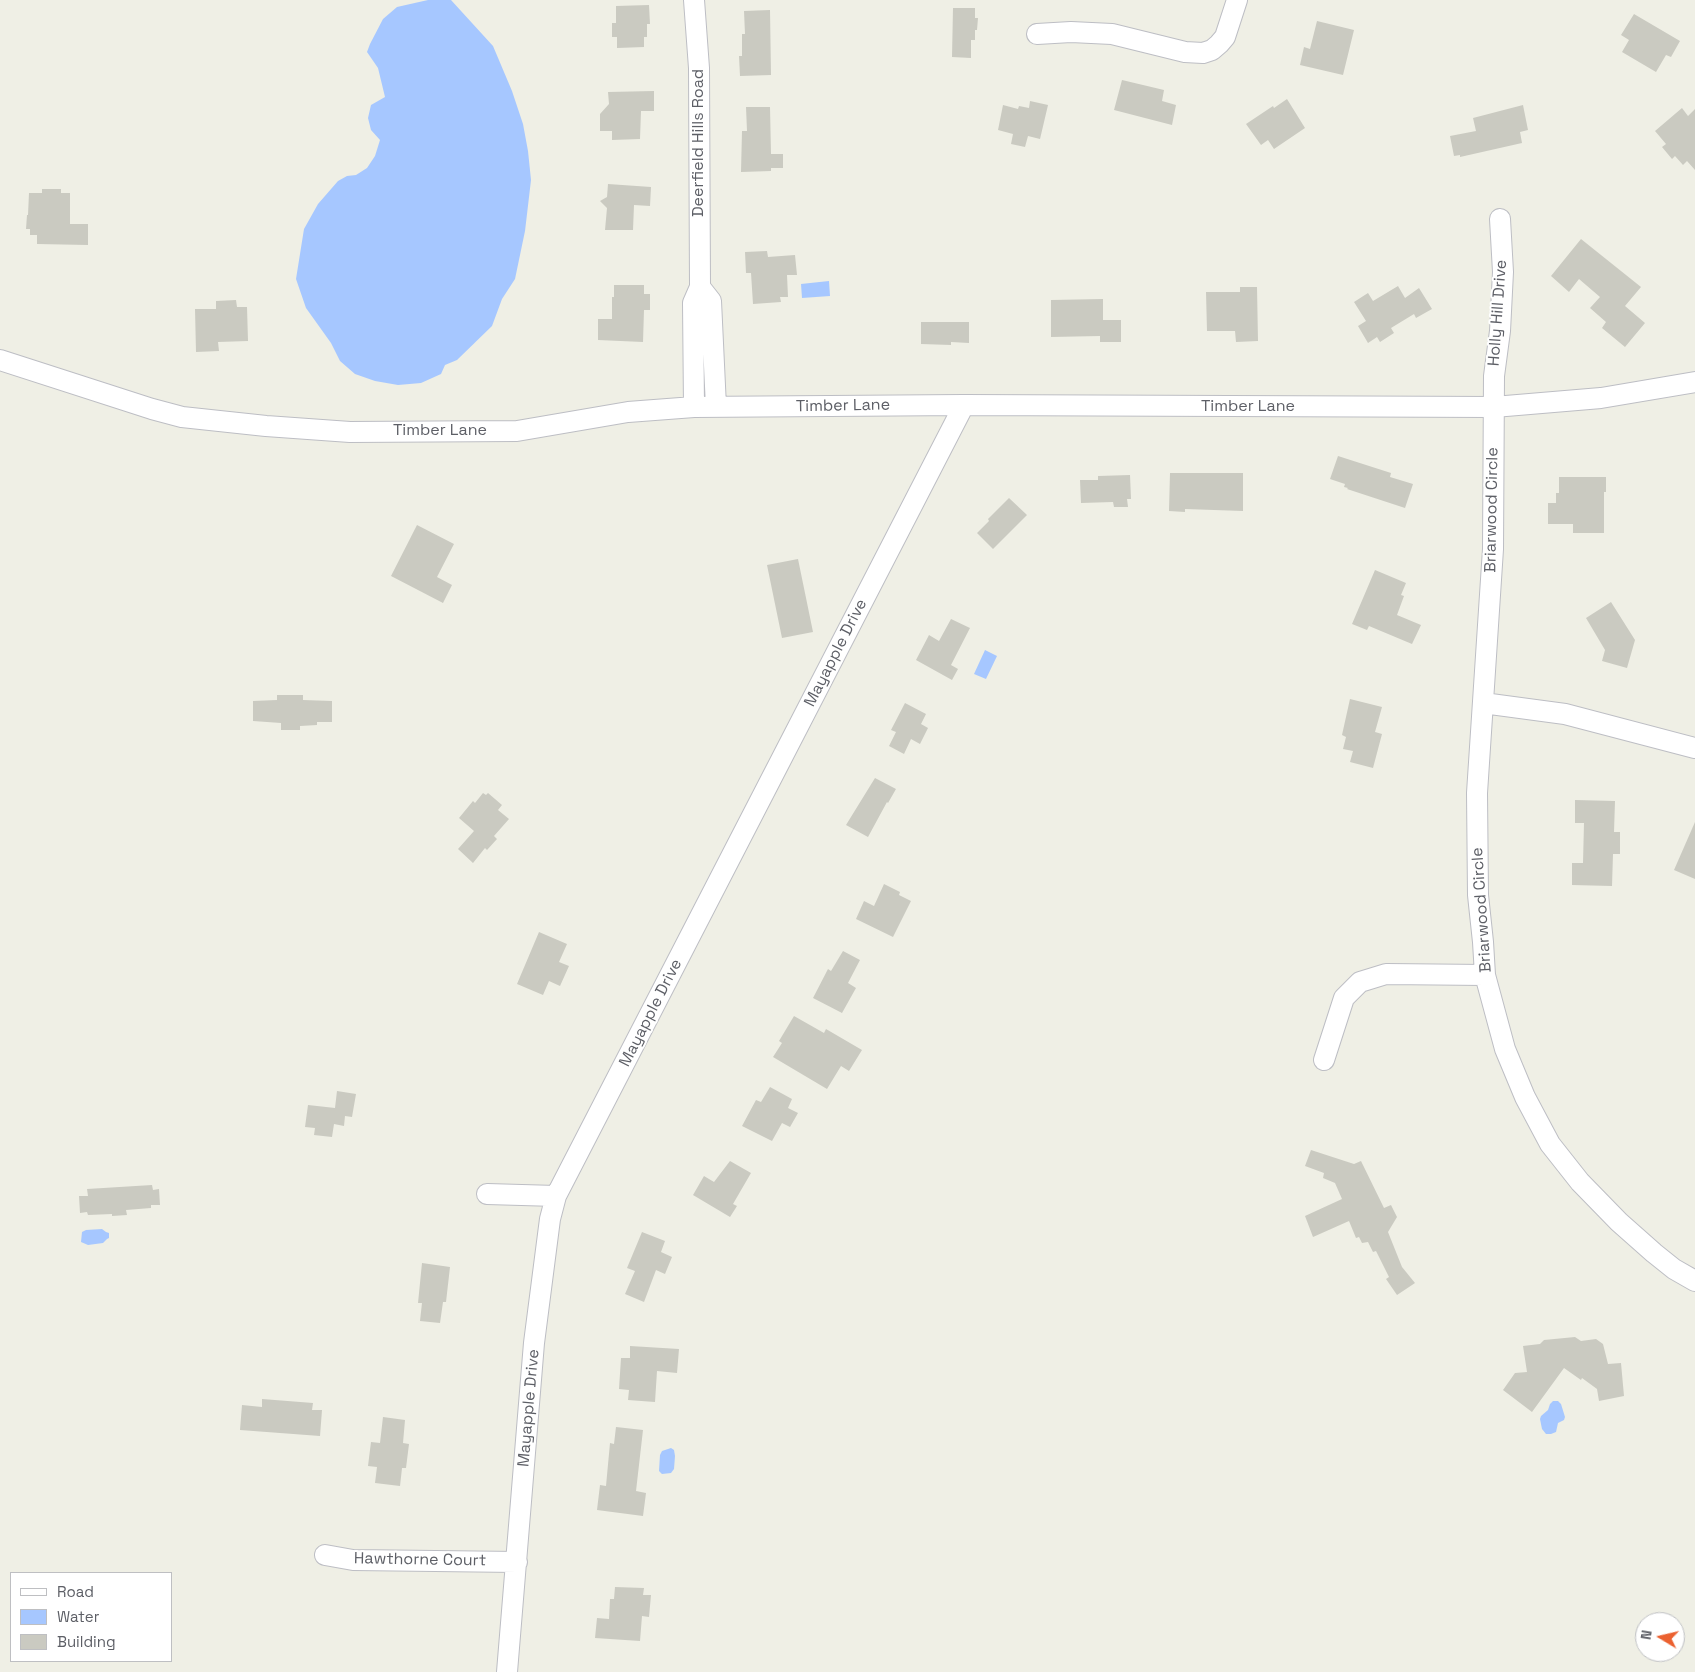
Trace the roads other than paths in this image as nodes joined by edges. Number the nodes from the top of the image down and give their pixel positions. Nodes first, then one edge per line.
1 (694, 0) edge
2 (1236, 0) edge
3 (1037, 34) dead end
4 (1500, 219) dead end
5 (700, 287) junction
6 (0, 360) edge
7 (1695, 382) edge
8 (964, 404) junction
9 (694, 407) junction
10 (716, 407) junction
11 (1494, 407) junction
12 (1483, 703) junction
13 (1695, 748) edge
14 (1485, 975) junction
15 (1324, 1060) dead end
16 (487, 1194) dead end
17 (556, 1196) junction
18 (1695, 1281) edge
19 (325, 1555) dead end
20 (517, 1562) junction
21 (508, 1672) edge

1 - 5 street, Deerfield Hills Road
2 - 3 street
4 - 11 street, Holly Hill Drive
5 - 9 street, Deerfield Hills Road
5 - 10 street, Deerfield Hills Road
6 - 9 street, Timber Lane
7 - 11 street, Timber Lane
8 - 10 street, Timber Lane
8 - 11 street, Timber Lane
8 - 17 street, Mayapple Drive
9 - 10 street, Timber Lane
11 - 12 street, Briarwood Circle
12 - 13 street
12 - 14 street, Briarwood Circle
14 - 15 street
14 - 18 street, Briarwood Circle
16 - 17 street
17 - 20 street, Mayapple Drive
19 - 20 street, Hawthorne Court
20 - 21 street, Mayapple Drive

